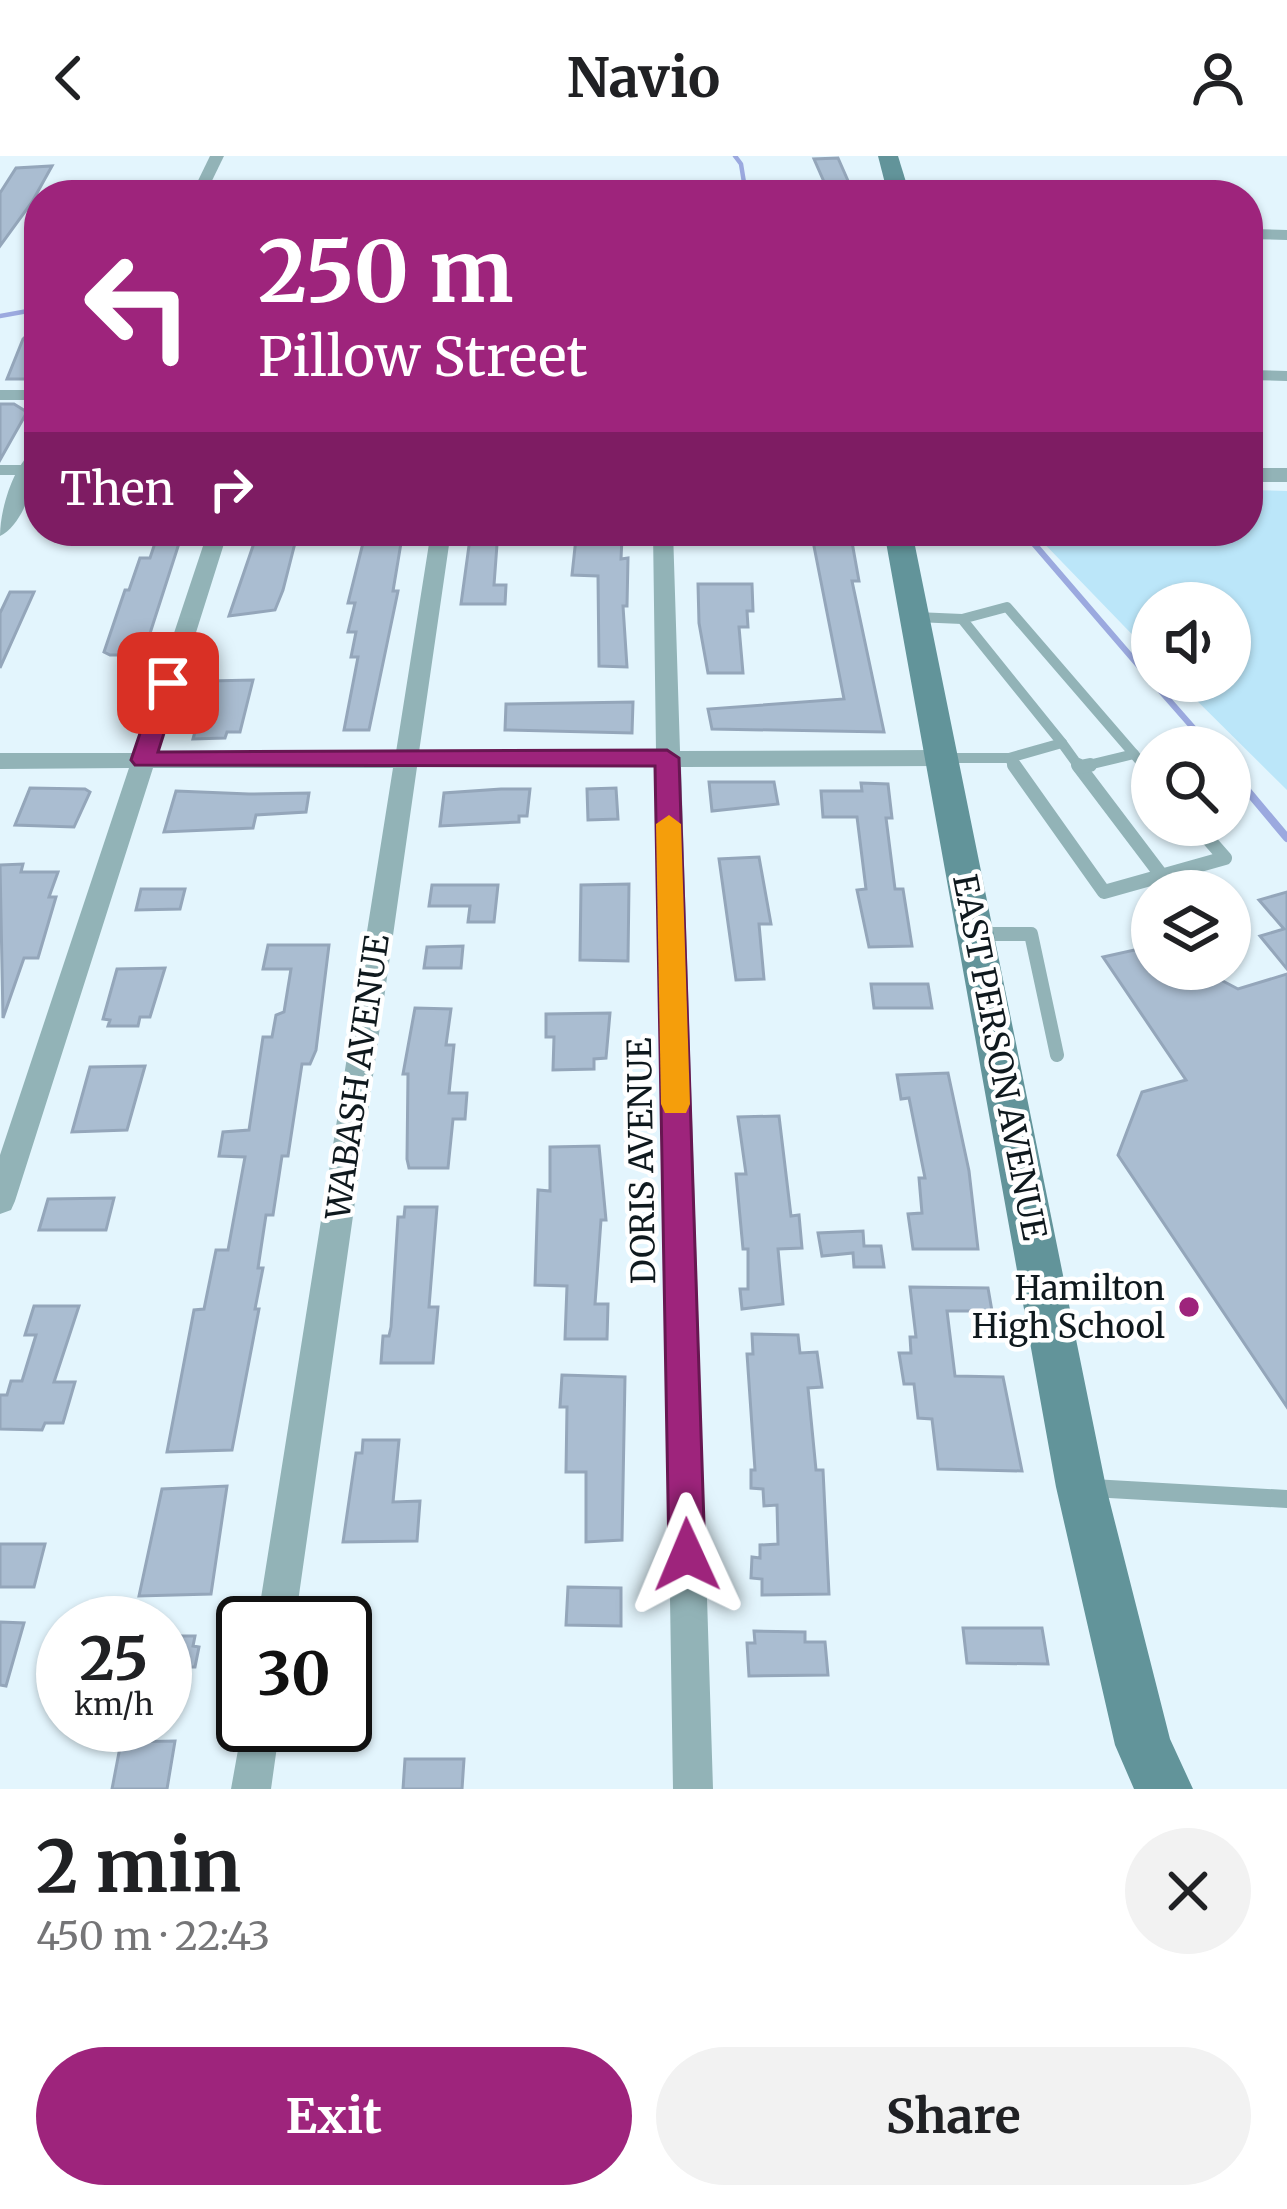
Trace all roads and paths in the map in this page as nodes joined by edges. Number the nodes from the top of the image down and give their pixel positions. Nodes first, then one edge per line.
1 (9, 495) edge
2 (0, 530) edge
3 (213, 546) edge
4 (439, 546) edge
5 (663, 546) edge
6 (901, 546) edge
7 (916, 617) junction
8 (962, 619) junction
9 (1062, 743) junction
10 (1131, 751) edge
11 (1131, 755) edge
12 (667, 758) junction
13 (940, 758) junction
14 (1009, 758) junction
15 (405, 759) junction
16 (143, 760) junction
17 (0, 761) edge
18 (1080, 767) junction
19 (1214, 846) edge
20 (1157, 870) edge
21 (1183, 870) edge
22 (1131, 885) edge
23 (977, 934) junction
24 (1057, 1054) dead end
25 (0, 1201) edge
26 (1082, 1487) junction
27 (1287, 1499) edge
28 (280, 1596) edge
29 (257, 1752) edge
30 (251, 1789) edge
31 (693, 1789) edge
32 (1165, 1789) edge

1 - 2 street
3 - 16 street
4 - 15 street, WABASH AVENUE
5 - 12 street, DORIS AVENUE
6 - 7 main road, EAST PERSON AVENUE
7 - 8 lane
7 - 13 main road, EAST PERSON AVENUE
8 - 9 lane
8 - 10 lane
9 - 14 lane
9 - 18 lane
11 - 18 lane
12 - 13 street
12 - 15 street
12 - 31 street, DORIS AVENUE
13 - 14 lane
13 - 23 main road, EAST PERSON AVENUE
14 - 22 lane
15 - 16 street
15 - 28 street, WABASH AVENUE
16 - 17 street
16 - 25 street
18 - 20 lane
19 - 21 lane
23 - 24 lane
23 - 26 main road, EAST PERSON AVENUE
26 - 27 lane
26 - 32 main road, EAST PERSON AVENUE
29 - 30 street

